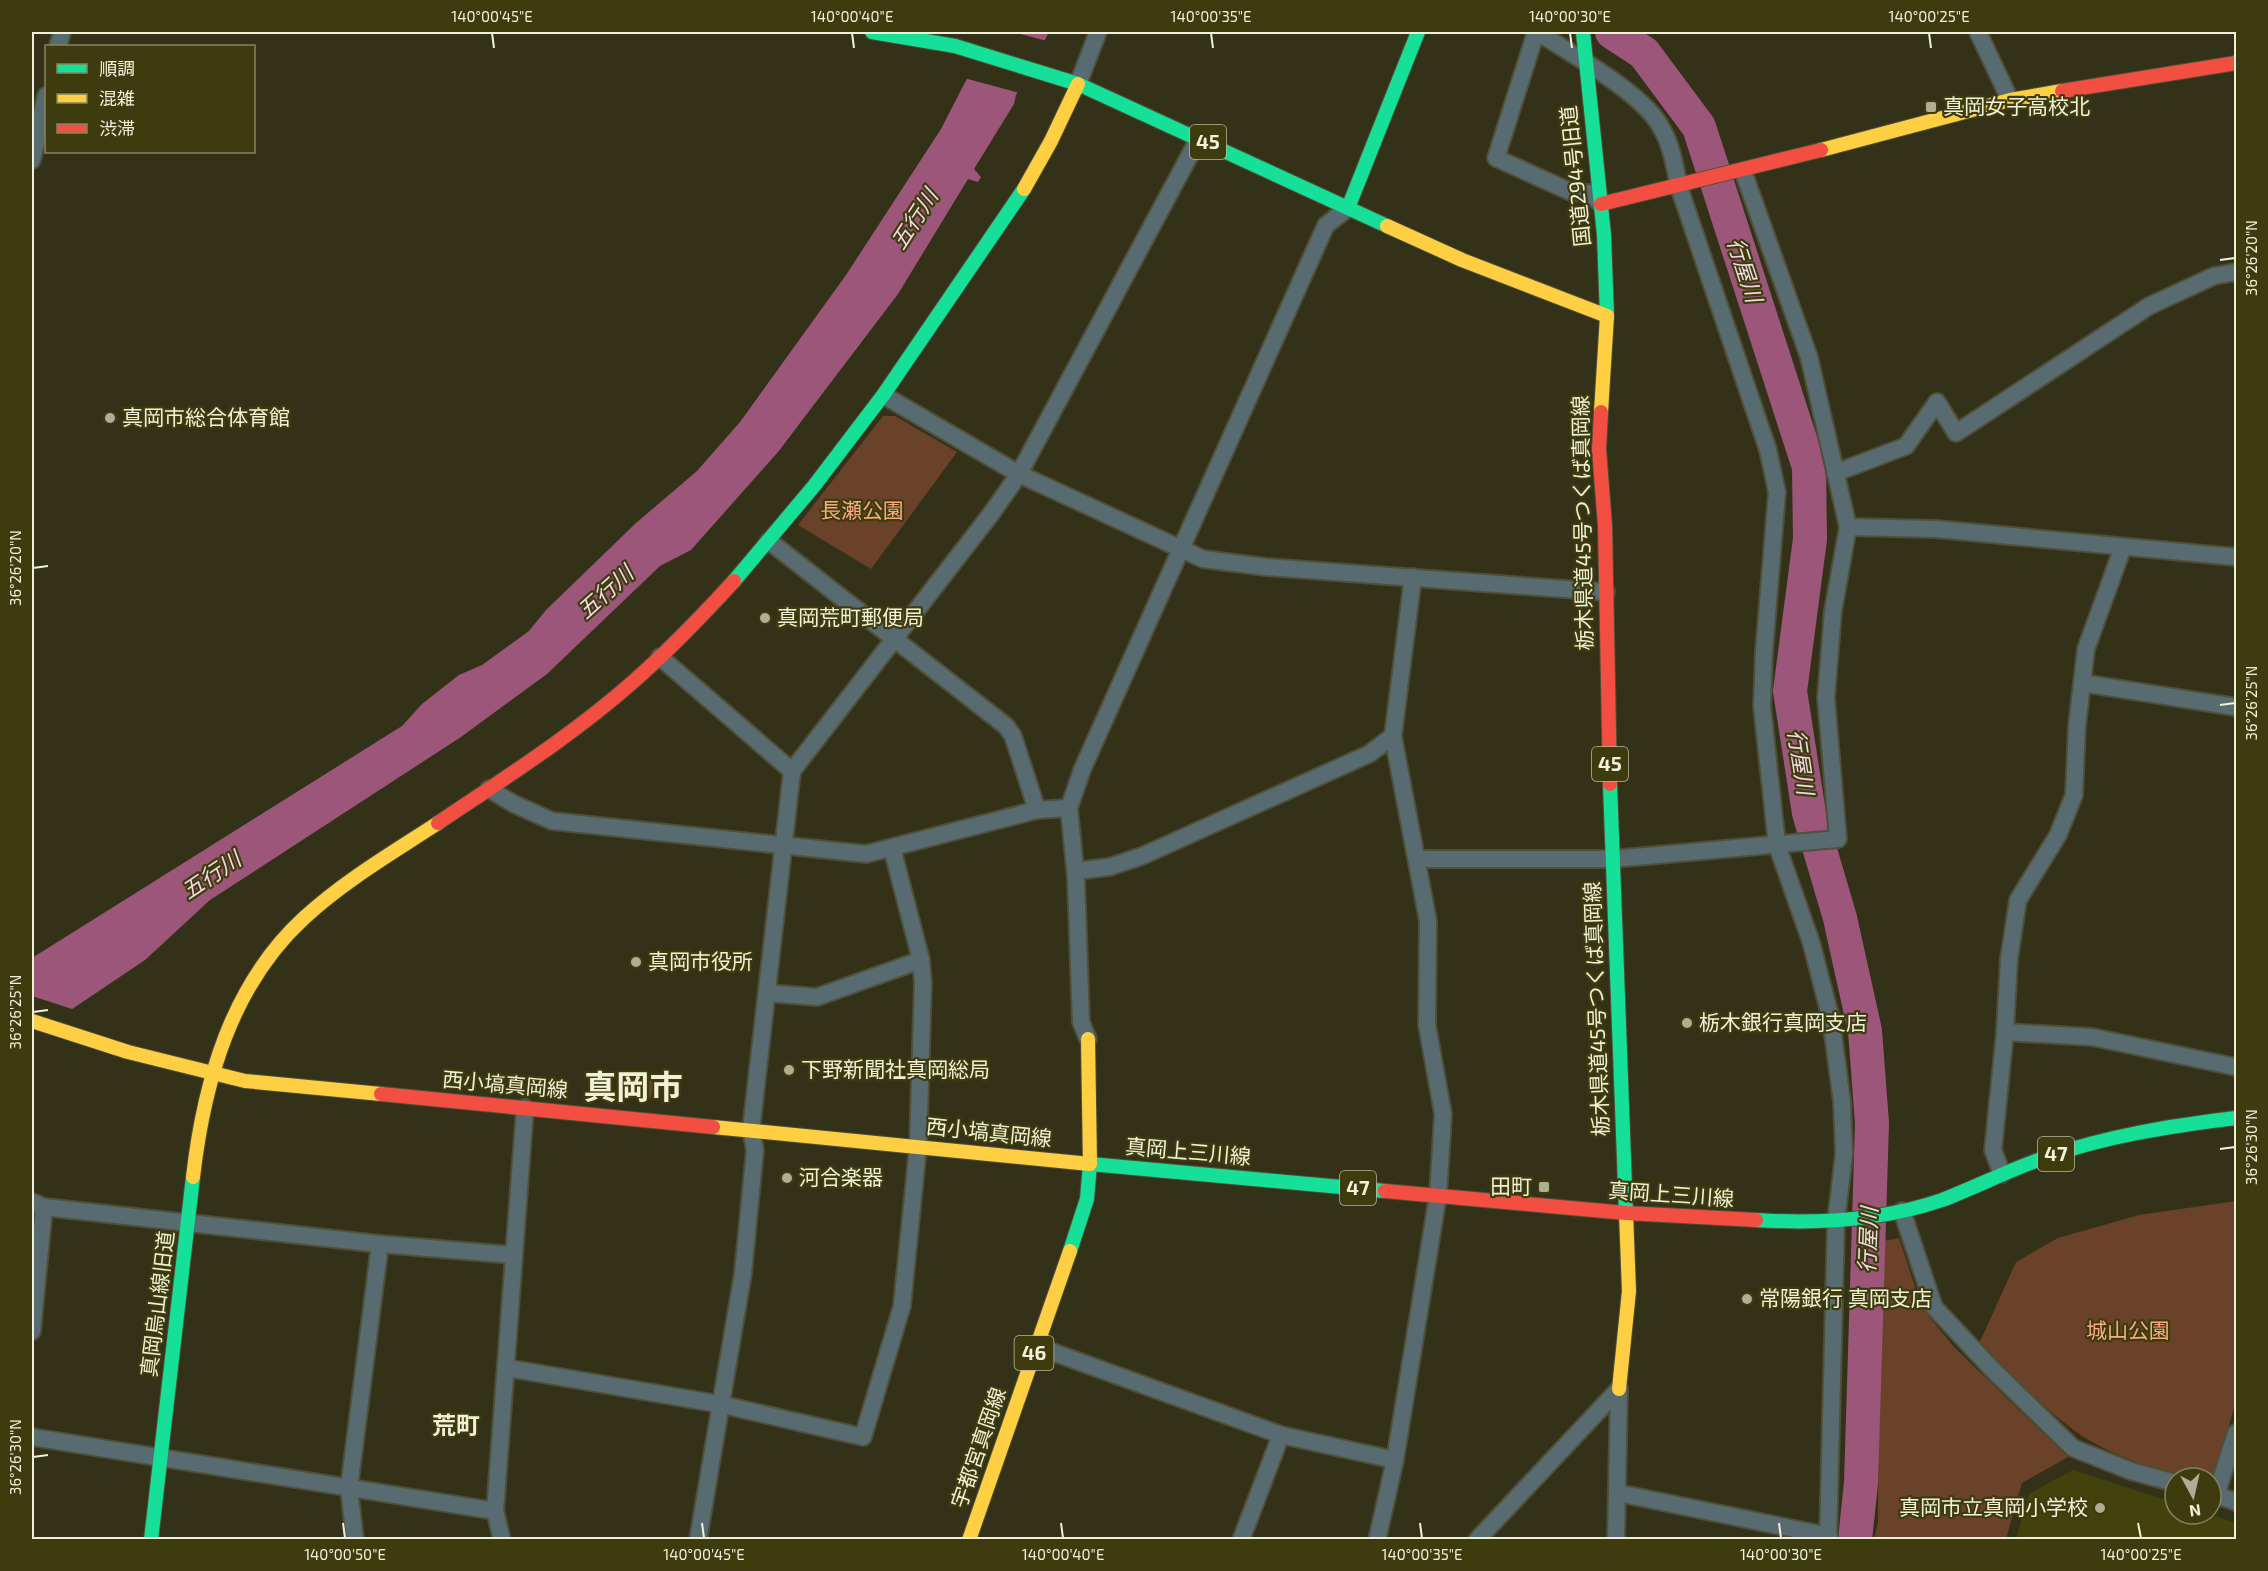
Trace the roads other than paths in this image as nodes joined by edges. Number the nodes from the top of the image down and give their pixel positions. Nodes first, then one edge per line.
1 (872, 32) edge
2 (1098, 32) edge
3 (1418, 32) edge
4 (1537, 32) edge
5 (1978, 32) edge
6 (1583, 37) edge
7 (2236, 63) edge
8 (1586, 64) junction
9 (1072, 82) junction
10 (2010, 100) junction
11 (45, 101) edge
12 (1199, 138) junction
13 (32, 160) edge
14 (1739, 172) junction
15 (1685, 185) junction
16 (1601, 204) junction
17 (1348, 208) junction
18 (2236, 272) edge
19 (1607, 315) junction
20 (885, 396) junction
21 (1835, 473) junction
22 (1019, 474) junction
23 (1848, 528) junction
24 (769, 541) junction
25 (2123, 547) junction
26 (1181, 549) junction
27 (2236, 557) edge
28 (1413, 577) junction
29 (1606, 592) junction
30 (895, 637) junction
31 (660, 657) junction
32 (2082, 683) junction
33 (2236, 707) edge
34 (1393, 736) junction
35 (792, 771) junction
36 (489, 789) junction
37 (1068, 808) junction
38 (1037, 810) junction
39 (783, 844) junction
40 (1781, 844) junction
41 (892, 848) junction
42 (1418, 859) junction
43 (1612, 860) junction
44 (1076, 871) junction
45 (921, 960) junction
46 (767, 993) junction
47 (32, 1021) edge
48 (2005, 1032) junction
49 (1088, 1039) joint
50 (2236, 1067) edge
51 (213, 1075) junction
52 (525, 1108) junction
53 (2236, 1118) edge
54 (751, 1130) junction
55 (918, 1147) junction
56 (1090, 1164) junction
57 (2002, 1174) junction
58 (1438, 1195) junction
59 (38, 1204) edge
60 (1902, 1211) junction
61 (1626, 1213) junction
62 (1843, 1220) junction
63 (188, 1221) junction
64 (380, 1244) junction
65 (514, 1255) junction
66 (32, 1325) edge
67 (1036, 1346) junction
68 (507, 1368) junction
69 (1619, 1389) junction
70 (719, 1404) junction
71 (2236, 1433) edge
72 (1281, 1435) junction
73 (32, 1437) edge
74 (161, 1458) junction
75 (1395, 1460) junction
76 (2223, 1469) edge
77 (2163, 1480) edge
78 (349, 1488) junction
79 (1618, 1493) junction
80 (495, 1511) junction
81 (1829, 1538) edge
82 (151, 1539) edge
83 (355, 1539) edge
84 (502, 1539) edge
85 (698, 1539) edge
86 (969, 1539) edge
87 (1242, 1539) edge
88 (1377, 1539) edge
89 (1478, 1539) edge
90 (1616, 1539) edge

1 - 9 main road, 45
2 - 9 street
3 - 17 main road
4 - 8 street
4 - 16 street
5 - 10 street
6 - 8 main road, 国道294号旧道
7 - 10 main road
8 - 15 street
8 - 16 main road, 国道294号旧道
9 - 12 main road, 45
9 - 20 main road, 真岡烏山線旧道
10 - 14 main road
11 - 13 street
12 - 17 main road, 45
12 - 22 street
14 - 15 main road
14 - 21 street
15 - 16 main road
15 - 40 street
16 - 19 main road, 国道294号旧道
17 - 19 main road, 45
17 - 26 street
18 - 21 street
19 - 29 main road, 栃木県道45号つくば真岡線 / 45
20 - 22 street
20 - 24 main road, 真岡烏山線旧道
21 - 23 street
22 - 26 street
22 - 30 street
23 - 25 street
23 - 40 street
24 - 30 street
24 - 31 main road, 真岡烏山線旧道
25 - 27 street
25 - 32 street
26 - 28 street
26 - 37 street
28 - 29 street
28 - 34 street
29 - 43 main road, 栃木県道45号つくば真岡線 / 45
30 - 35 street
30 - 38 street
31 - 35 street
31 - 36 main road, 真岡烏山線旧道
32 - 33 street
32 - 48 street
34 - 42 street
34 - 44 street
35 - 39 street
36 - 39 street
36 - 51 main road, 真岡烏山線旧道
37 - 38 street
37 - 44 street
38 - 41 street
39 - 41 street
39 - 46 street
40 - 43 street
40 - 62 street
41 - 45 street
42 - 43 street
42 - 58 street
43 - 61 main road, 栃木県道45号つくば真岡線 / 45
44 - 49 street
45 - 46 street
45 - 55 street
46 - 54 street
47 - 51 main road, 西小塙真岡線
48 - 50 street
48 - 57 street
49 - 56 main road, 宇都宮真岡線
51 - 52 main road, 西小塙真岡線
51 - 63 main road, 真岡烏山線旧道
52 - 54 main road, 西小塙真岡線
52 - 65 street
53 - 57 main road, 真岡上三川線 / 47
54 - 55 main road, 西小塙真岡線
54 - 70 street
55 - 56 main road, 西小塙真岡線
55 - 70 street
56 - 58 main road, 真岡上三川線 / 47
56 - 67 main road, 宇都宮真岡線 / 46
57 - 60 main road, 真岡上三川線 / 47
58 - 61 main road, 真岡上三川線 / 47
58 - 75 street
59 - 63 street
59 - 66 street
60 - 62 main road, 真岡上三川線 / 47
60 - 77 street
61 - 62 main road, 真岡上三川線 / 47
61 - 69 main road, 栃木県道45号つくば真岡線
62 - 81 street
63 - 64 street
63 - 74 main road, 真岡烏山線旧道
64 - 65 street
64 - 78 street
65 - 68 street
67 - 72 street
67 - 86 main road, 宇都宮真岡線 / 46
68 - 70 street
68 - 80 street
69 - 79 street
69 - 89 street
70 - 85 street
71 - 76 street
72 - 75 street
72 - 87 street
73 - 74 street
74 - 78 street
74 - 82 main road, 真岡烏山線旧道
75 - 88 street
78 - 80 street
78 - 83 street
79 - 81 street
79 - 90 street
80 - 84 street

